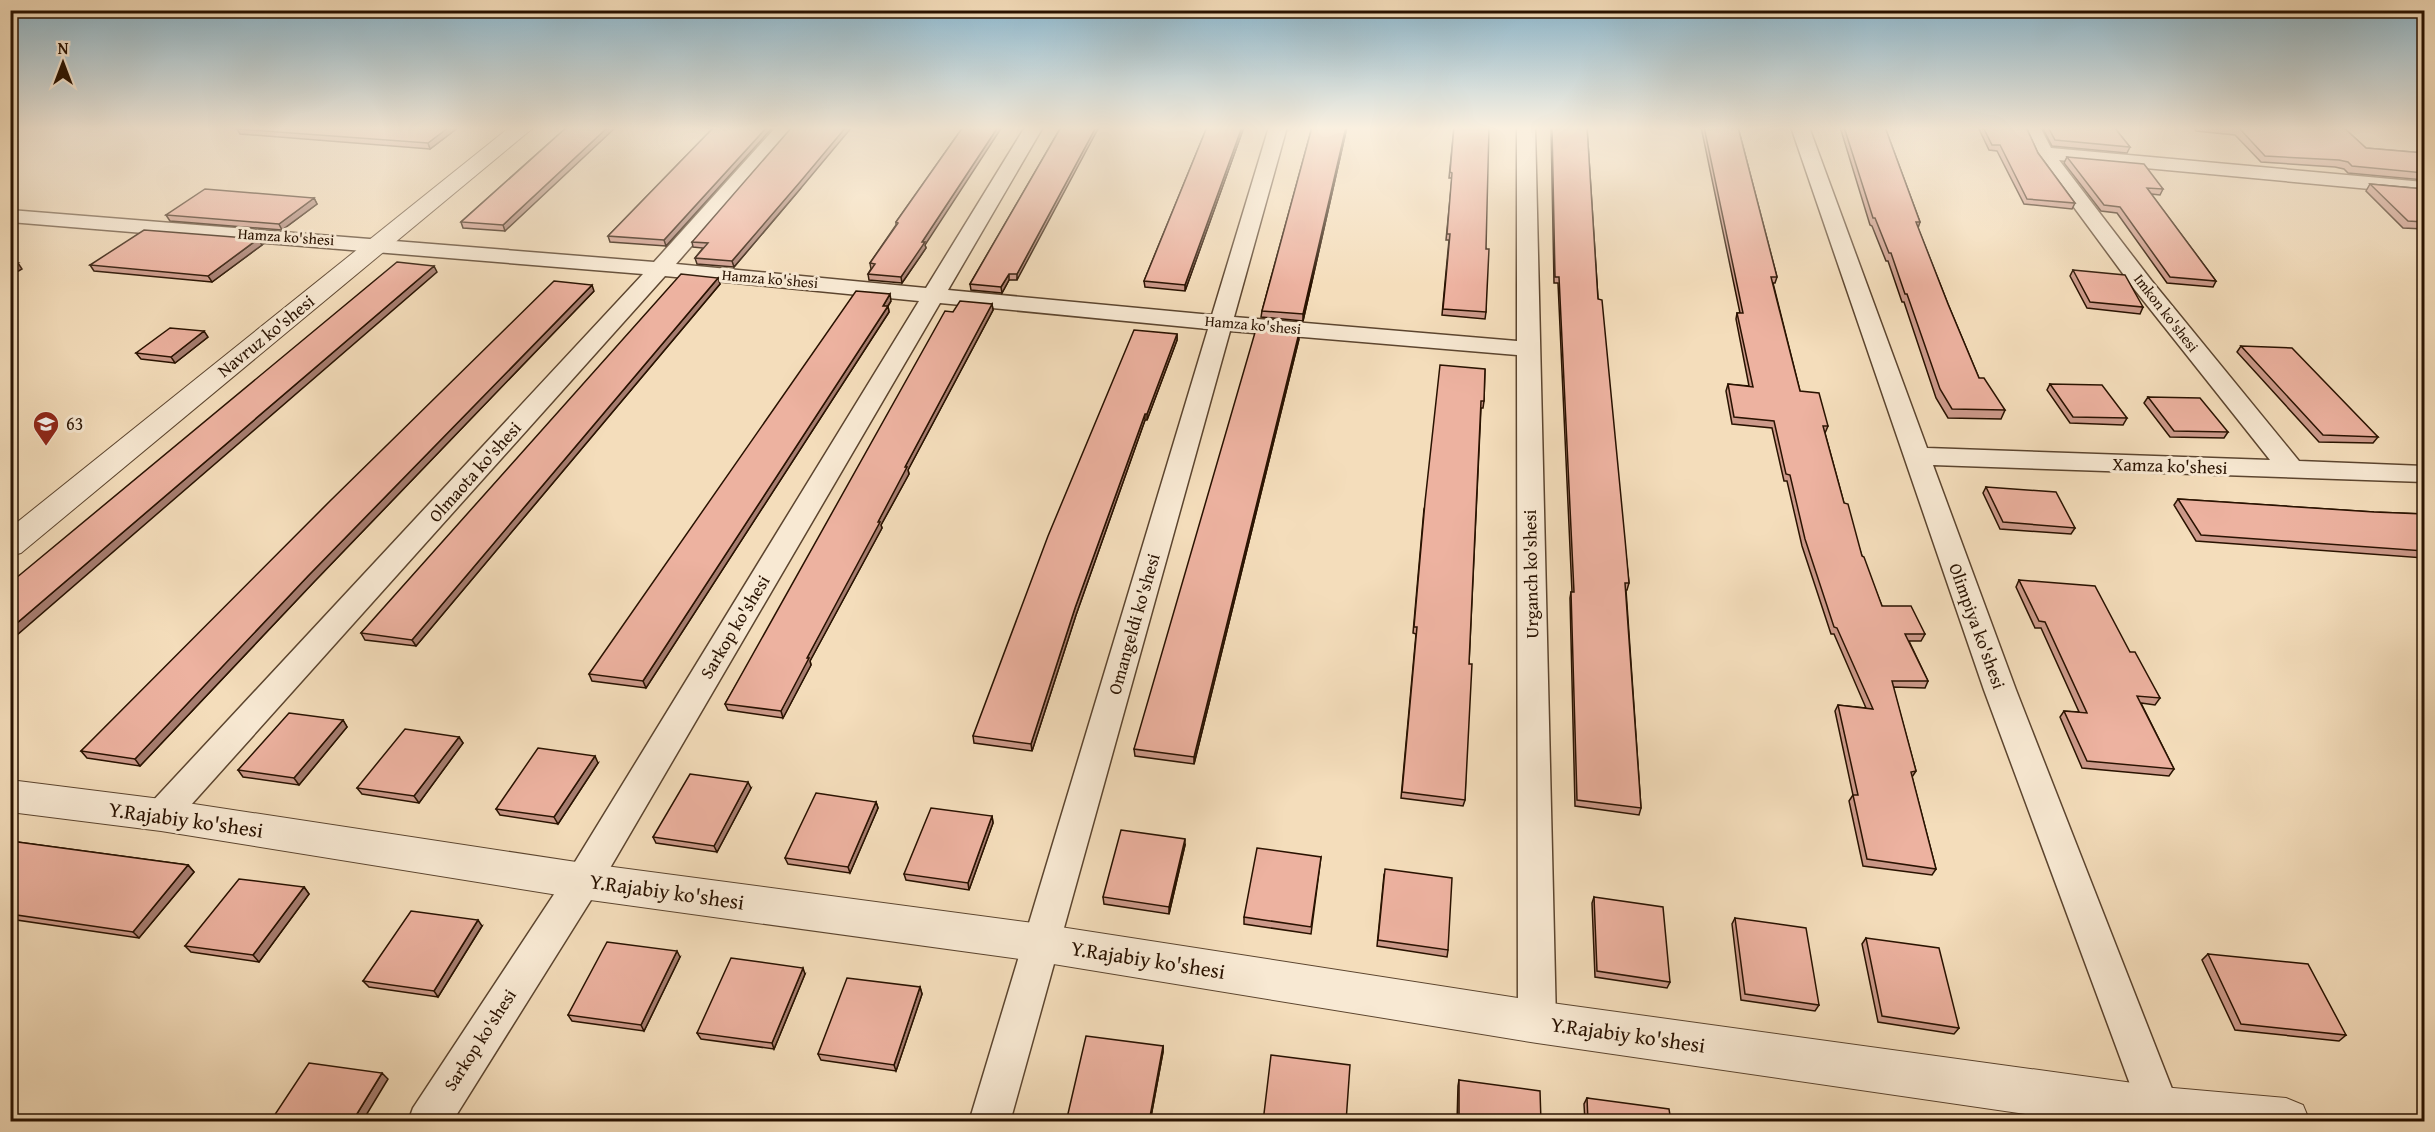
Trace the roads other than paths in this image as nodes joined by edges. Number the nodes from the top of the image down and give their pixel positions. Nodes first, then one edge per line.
1 (457, 180) edge
2 (739, 180) edge
3 (1003, 180) edge
4 (1263, 180) edge
5 (1526, 180) edge
6 (1818, 180) edge
7 (2064, 180) edge
8 (2335, 180) edge
9 (2424, 188) edge
10 (10, 216) edge
11 (378, 244) junction
12 (660, 269) junction
13 (934, 295) junction
14 (1222, 323) junction
15 (1528, 349) junction
16 (1915, 456) junction
17 (2292, 470) junction
18 (2424, 474) edge
19 (10, 545) edge
20 (10, 796) edge
21 (161, 815) junction
22 (583, 881) junction
23 (1041, 943) junction
24 (1537, 1022) junction
25 (2163, 1116) edge
26 (428, 1122) edge
27 (989, 1122) edge
28 (2286, 1122) edge

1 - 11 street, Navruz ko'shesi
2 - 12 street, Olmaota ko'shesi
3 - 13 street, Sarkop ko'shesi
4 - 14 street, Omangeldi ko'shesi
5 - 15 street, Urganch ko'shesi
6 - 16 street, Olimpiya ko'shesi
7 - 17 street, Imkon ko'shesi
8 - 9 street
10 - 11 street, Hamza ko'shesi
11 - 12 street, Hamza ko'shesi
11 - 19 street, Navruz ko'shesi
12 - 13 street, Hamza ko'shesi
12 - 21 street, Olmaota ko'shesi
13 - 14 street, Hamza ko'shesi
13 - 22 street, Sarkop ko'shesi
14 - 15 street, Hamza ko'shesi
14 - 23 street, Omangeldi ko'shesi
15 - 24 street, Urganch ko'shesi
16 - 17 street, Xamza ko'shesi
16 - 25 street, Olimpiya ko'shesi
17 - 18 street, Xamza ko'shesi
20 - 21 street, Y.Rajabiy ko'shesi
21 - 22 street, Y.Rajabiy ko'shesi
22 - 23 street, Y.Rajabiy ko'shesi
22 - 26 street, Sarkop ko'shesi
23 - 24 street, Y.Rajabiy ko'shesi
23 - 27 street, Omangeldi ko'shesi
24 - 25 street, Y.Rajabiy ko'shesi
25 - 28 street, Y.Rajabiy ko'shesi

